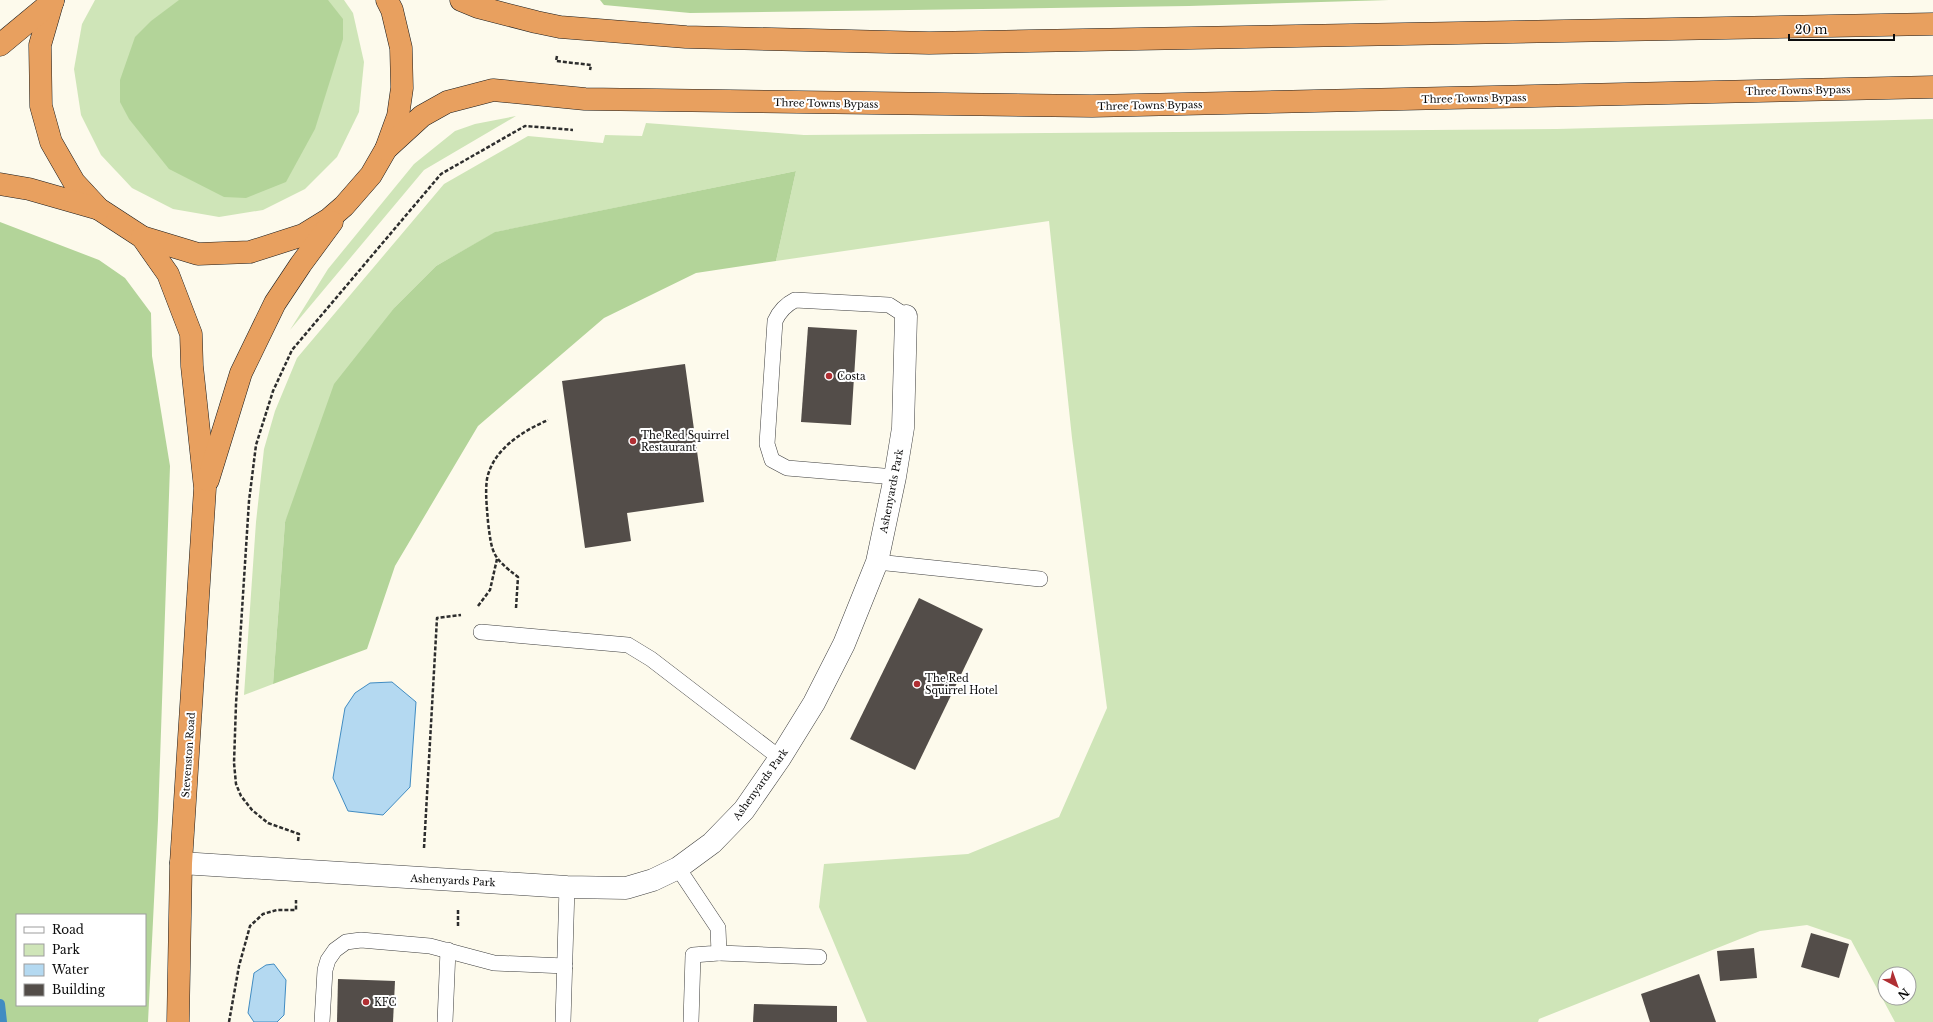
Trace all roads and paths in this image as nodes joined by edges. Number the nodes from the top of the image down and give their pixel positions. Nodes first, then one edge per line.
1 (387, 0) edge
2 (461, 0) edge
3 (53, 1) edge
4 (1933, 24) edge
5 (560, 26) junction
6 (0, 45) edge
7 (1933, 87) edge
8 (585, 99) junction
9 (386, 149) junction
10 (0, 184) edge
11 (344, 206) junction
12 (99, 209) junction
13 (142, 237) junction
14 (906, 316) joint
15 (548, 420) dead end
16 (895, 477) junction
17 (205, 488) junction
18 (497, 559) junction
19 (877, 562) junction
20 (1040, 579) dead end
21 (472, 610) dead end
22 (466, 613) dead end
23 (481, 632) dead end
24 (515, 635) junction
25 (780, 758) junction
26 (181, 863) junction
27 (678, 868) junction
28 (297, 871) junction
29 (422, 878) junction
30 (458, 880) junction
31 (567, 887) junction
32 (448, 950) junction
33 (719, 953) junction
34 (819, 957) dead end
35 (565, 966) junction
36 (178, 1022) edge
37 (229, 1022) edge
38 (322, 1022) edge
39 (445, 1022) edge
40 (563, 1022) edge
41 (691, 1022) edge

1 - 9 highway
2 - 5 highway
3 - 6 highway
3 - 12 highway
4 - 5 highway
5 - 8 path
7 - 8 highway, Three Towns Bypass
8 - 9 highway, Three Towns Bypass
8 - 28 path
9 - 11 highway
10 - 12 highway
11 - 13 highway
11 - 17 highway
12 - 13 highway
13 - 17 highway
14 - 16 street, Ashenyards Park
14 - 16 lane
15 - 18 path
16 - 19 street, Ashenyards Park
17 - 26 highway, Stevenston Road
18 - 21 path
18 - 24 path
19 - 20 lane
19 - 25 street, Ashenyards Park
22 - 29 path
23 - 24 lane
24 - 25 lane
25 - 27 street, Ashenyards Park
26 - 28 street, Ashenyards Park
26 - 36 highway, Stevenston Road
27 - 31 street, Ashenyards Park
27 - 33 lane
28 - 29 street, Ashenyards Park
28 - 37 path
29 - 30 street, Ashenyards Park
30 - 31 street, Ashenyards Park
30 - 32 path
31 - 35 lane
32 - 35 lane
32 - 38 lane
32 - 39 lane
33 - 34 lane
33 - 41 lane
35 - 40 lane

